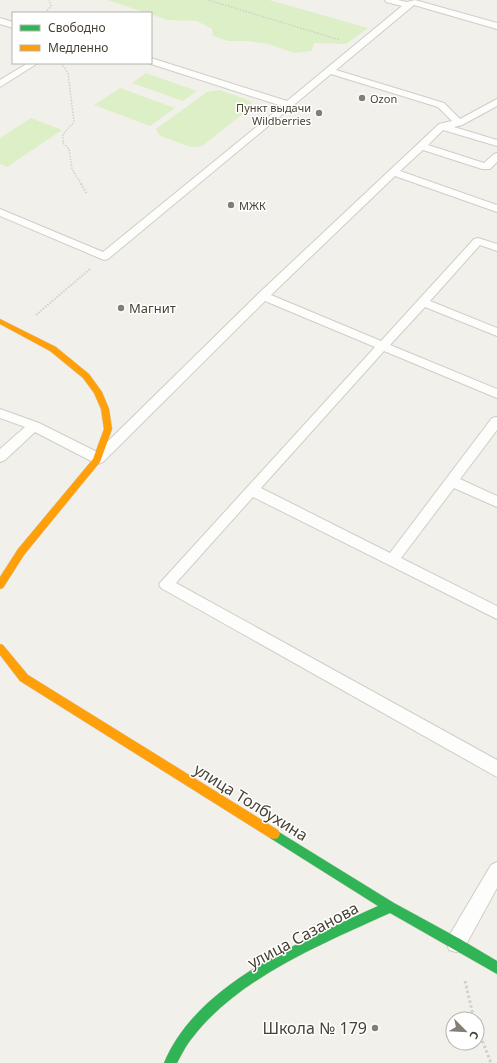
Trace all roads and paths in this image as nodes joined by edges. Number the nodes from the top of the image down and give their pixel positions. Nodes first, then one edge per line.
1 (49, 0) edge
2 (208, 0) edge
3 (389, 0) edge
4 (408, 5) junction
5 (46, 12) edge
6 (0, 21) edge
7 (12, 25) edge
8 (497, 26) edge
9 (359, 46) junction
10 (152, 61) edge
11 (32, 64) edge
12 (63, 64) edge
13 (330, 72) junction
14 (0, 84) edge
15 (497, 102) edge
16 (289, 105) junction
17 (459, 123) junction
18 (442, 126) junction
19 (497, 143) edge
20 (421, 146) junction
21 (497, 156) edge
22 (393, 172) junction
23 (87, 194) dead end
24 (497, 209) edge
25 (0, 212) edge
26 (497, 248) edge
27 (104, 257) junction
28 (262, 296) junction
29 (423, 302) junction
30 (35, 316) dead end
31 (0, 321) edge
32 (497, 332) edge
33 (383, 346) junction
34 (497, 394) edge
35 (0, 413) edge
36 (497, 420) edge
37 (34, 426) junction
38 (0, 457) edge
39 (98, 459) junction
40 (452, 481) junction
41 (252, 490) junction
42 (497, 502) edge
43 (392, 560) junction
44 (0, 585) edge
45 (497, 613) edge
46 (0, 648) edge
47 (497, 769) edge
48 (497, 871) edge
49 (390, 907) junction
50 (456, 943) junction
51 (497, 968) edge
52 (485, 1048) edge
53 (170, 1063) edge
54 (491, 1063) edge

1 - 5 path
2 - 9 path
3 - 4 lane
4 - 8 lane
4 - 9 lane
6 - 7 lane
9 - 13 lane
10 - 16 lane
11 - 14 lane
12 - 23 path
13 - 16 lane
13 - 17 lane
15 - 17 lane
16 - 27 lane
17 - 18 lane
18 - 19 lane
18 - 20 lane
20 - 21 lane
20 - 22 lane
22 - 24 lane
22 - 28 lane
25 - 27 lane
26 - 29 lane
27 - 30 path
28 - 33 lane
28 - 39 lane
29 - 32 lane
29 - 33 lane
31 - 39 street
33 - 34 lane
33 - 41 lane
35 - 37 lane
36 - 40 lane
37 - 38 lane
37 - 39 lane
39 - 44 street
40 - 42 lane
40 - 43 lane
41 - 43 lane
41 - 47 lane
43 - 45 lane
46 - 49 street, улица Толбухина
48 - 50 lane
49 - 50 street, улица Толбухина
49 - 53 street, улица Сазанова
50 - 51 street, улица Толбухина
52 - 54 path

